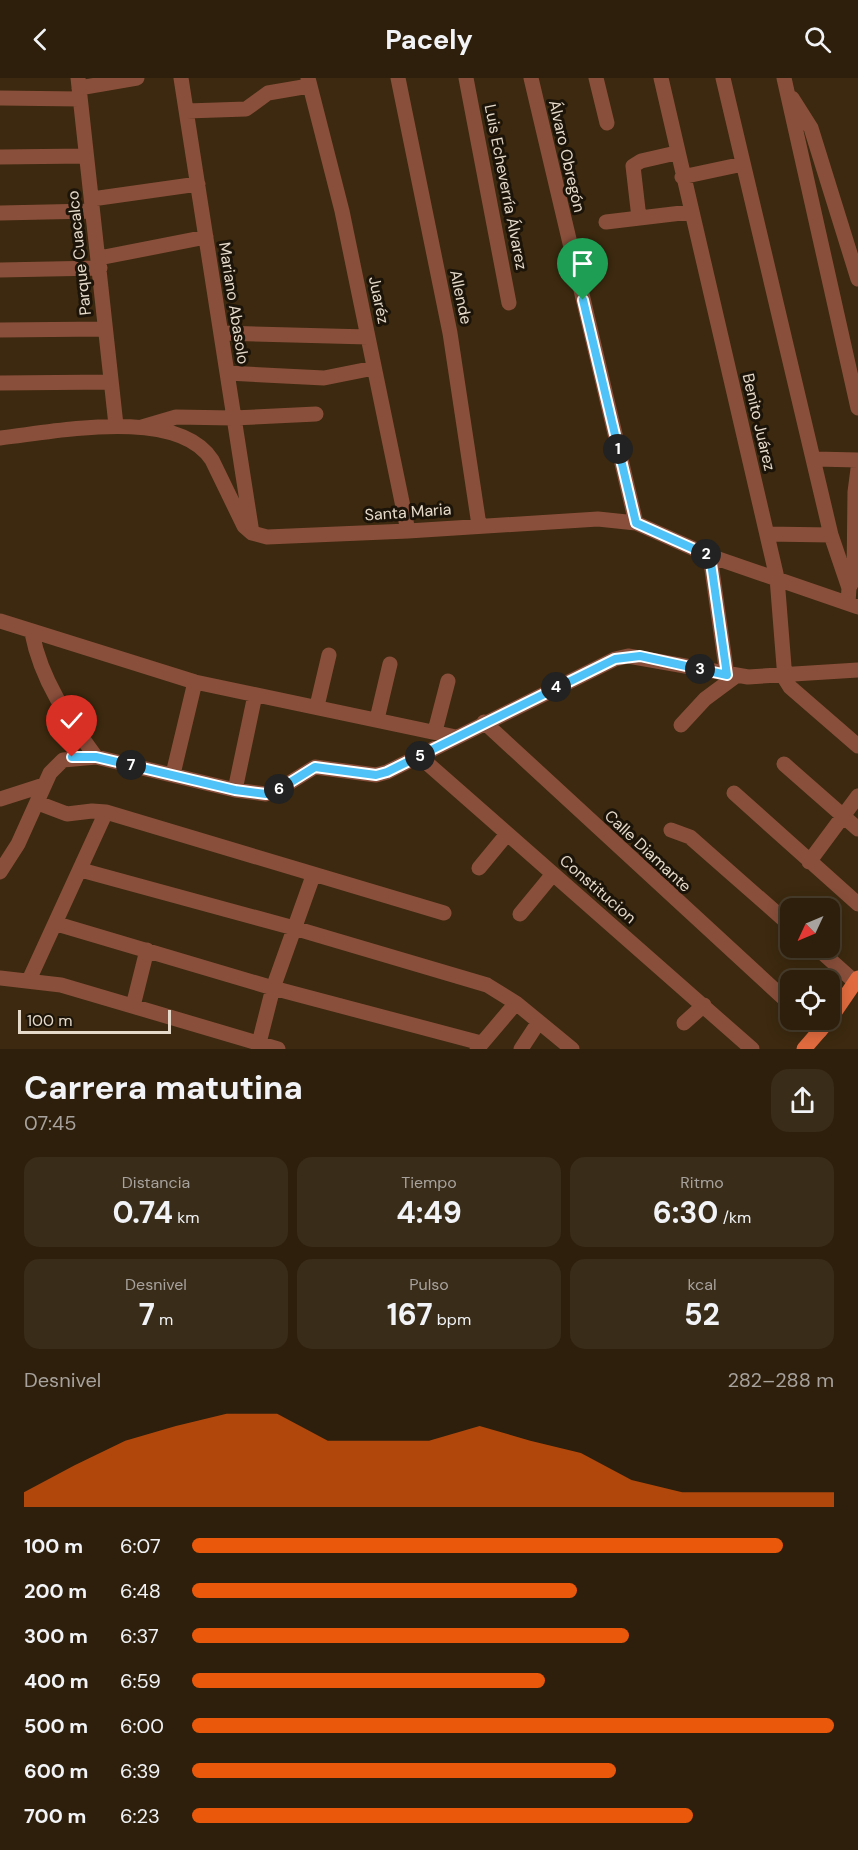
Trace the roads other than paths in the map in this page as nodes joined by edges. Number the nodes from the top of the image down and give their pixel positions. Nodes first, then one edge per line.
1 (137, 78) edge
2 (181, 78) edge
3 (398, 78) edge
4 (466, 78) edge
5 (531, 78) edge
6 (596, 78) edge
7 (661, 78) edge
8 (723, 78) edge
9 (784, 78) edge
10 (308, 82) edge
11 (79, 88) edge
12 (788, 93) junction
13 (0, 98) edge
14 (187, 111) junction
15 (607, 123) dead end
16 (676, 153) junction
17 (86, 156) junction
18 (0, 157) edge
19 (743, 164) junction
20 (682, 177) junction
21 (198, 184) junction
22 (92, 205) junction
23 (690, 212) junction
24 (0, 213) edge
25 (639, 218) junction
26 (606, 222) dead end
27 (206, 237) junction
28 (99, 263) junction
29 (0, 270) edge
30 (858, 279) edge
31 (509, 303) dead end
32 (105, 329) junction
33 (0, 330) edge
34 (220, 333) junction
35 (368, 337) junction
36 (374, 368) junction
37 (226, 373) junction
38 (111, 382) junction
39 (0, 383) edge
40 (858, 408) edge
41 (316, 414) dead end
42 (233, 418) junction
43 (116, 425) junction
44 (139, 428) junction
45 (0, 438) edge
46 (815, 459) junction
47 (858, 460) edge
48 (858, 469) edge
49 (636, 523) junction
50 (479, 525) junction
51 (408, 531) junction
52 (252, 533) junction
53 (767, 534) junction
54 (831, 535) junction
55 (710, 556) junction
56 (777, 578) junction
57 (852, 599) edge
58 (0, 621) edge
59 (32, 633) junction
60 (329, 655) dead end
61 (390, 664) dead end
62 (858, 670) edge
63 (732, 675) junction
64 (784, 675) junction
65 (448, 681) dead end
66 (195, 682) junction
67 (255, 695) junction
68 (317, 706) junction
69 (378, 719) junction
70 (484, 722) junction
71 (681, 724) dead end
72 (435, 731) junction
73 (456, 737) junction
74 (858, 746) edge
75 (419, 756) junction
76 (96, 757) junction
77 (784, 764) dead end
78 (173, 774) junction
79 (44, 785) junction
80 (235, 790) junction
81 (734, 794) dead end
82 (858, 796) edge
83 (0, 799) edge
84 (38, 803) junction
85 (106, 812) junction
86 (844, 817) junction
87 (858, 829) edge
88 (671, 830) dead end
89 (507, 834) junction
90 (809, 862) junction
91 (478, 868) dead end
92 (81, 870) junction
93 (0, 872) edge
94 (553, 874) junction
95 (313, 876) junction
96 (858, 904) edge
97 (444, 913) dead end
98 (520, 915) dead end
99 (780, 916) edge
100 (57, 924) junction
101 (294, 928) junction
102 (147, 950) junction
103 (830, 958) edge
104 (0, 978) edge
105 (29, 980) junction
106 (857, 980) edge
107 (273, 988) junction
108 (780, 995) edge
109 (516, 1003) junction
110 (840, 1004) edge
111 (704, 1005) junction
112 (133, 1006) junction
113 (538, 1023) junction
114 (684, 1023) dead end
115 (821, 1030) edge
116 (260, 1043) junction
117 (529, 1045) edge
118 (479, 1046) edge
119 (278, 1049) edge
120 (572, 1049) edge
121 (753, 1049) edge
122 (804, 1049) edge

1 - 11 street
2 - 14 street, Mariano Abasolo
3 - 50 street, Allende
4 - 31 street, Luis Echeverría Álvarez
5 - 49 street, Álvaro Obregón
6 - 15 street
7 - 16 street, Benito Juárez
8 - 19 street
9 - 12 street
10 - 14 street
10 - 35 street, Juaréz
11 - 13 street
11 - 17 street, Parque Cuacalco
12 - 30 street
12 - 40 street
14 - 21 street, Mariano Abasolo
16 - 20 street, Benito Juárez
16 - 25 street
17 - 18 street
17 - 22 street, Parque Cuacalco
19 - 20 street
19 - 46 street
20 - 23 street, Benito Juárez
21 - 22 street
21 - 27 street, Mariano Abasolo
22 - 24 street
22 - 28 street, Parque Cuacalco
23 - 25 street
23 - 53 street, Benito Juárez
25 - 26 street
27 - 28 street
27 - 34 street, Mariano Abasolo
28 - 29 street
28 - 32 street, Parque Cuacalco
32 - 33 street
32 - 38 street, Parque Cuacalco
34 - 35 street
34 - 37 street, Mariano Abasolo
35 - 36 street, Juaréz
36 - 37 street
36 - 51 street, Juaréz
37 - 42 street, Mariano Abasolo
38 - 39 street
38 - 43 street, Parque Cuacalco
41 - 42 street
42 - 44 street
42 - 52 street, Mariano Abasolo
43 - 44 street
43 - 45 street
44 - 52 street
46 - 47 street
46 - 54 street
48 - 57 street
49 - 50 street, Santa Maria
49 - 55 street, Santa Maria
50 - 51 street, Santa Maria
51 - 52 street, Santa Maria
53 - 54 street
53 - 56 street, Benito Juárez
54 - 57 street
55 - 56 street, Santa Maria
55 - 63 street
56 - 57 street, Santa Maria
56 - 64 street, Benito Juárez
58 - 59 street
59 - 66 street
59 - 76 street
60 - 68 street
61 - 69 street
62 - 64 street
63 - 64 street
63 - 70 street
63 - 71 street
64 - 74 street
65 - 72 street
66 - 67 street
66 - 78 street
67 - 68 street
67 - 80 street
68 - 69 street
69 - 72 street
70 - 73 street
70 - 108 street, Calle Diamante
72 - 73 street
73 - 75 street
75 - 80 street
75 - 89 street, Constitucion
76 - 78 street
76 - 79 street
77 - 86 street
78 - 80 street
79 - 83 street
79 - 84 street
81 - 90 street
82 - 86 street
84 - 85 street
84 - 93 street
85 - 92 street
85 - 95 street
86 - 87 street
86 - 90 street
88 - 99 street
89 - 91 street
89 - 94 street, Constitucion
90 - 96 street
92 - 100 street
92 - 101 street
94 - 98 street
94 - 111 street, Constitucion
95 - 97 street
95 - 101 street
100 - 102 street
100 - 105 street
101 - 107 street
101 - 109 street
102 - 107 street
102 - 112 street
103 - 106 street
104 - 105 street
105 - 112 street
106 - 110 main road
107 - 116 street
107 - 118 street
109 - 113 street
109 - 118 street
111 - 114 street
111 - 121 street, Constitucion
112 - 116 street
113 - 117 street
113 - 120 street
115 - 122 main road
116 - 119 street

